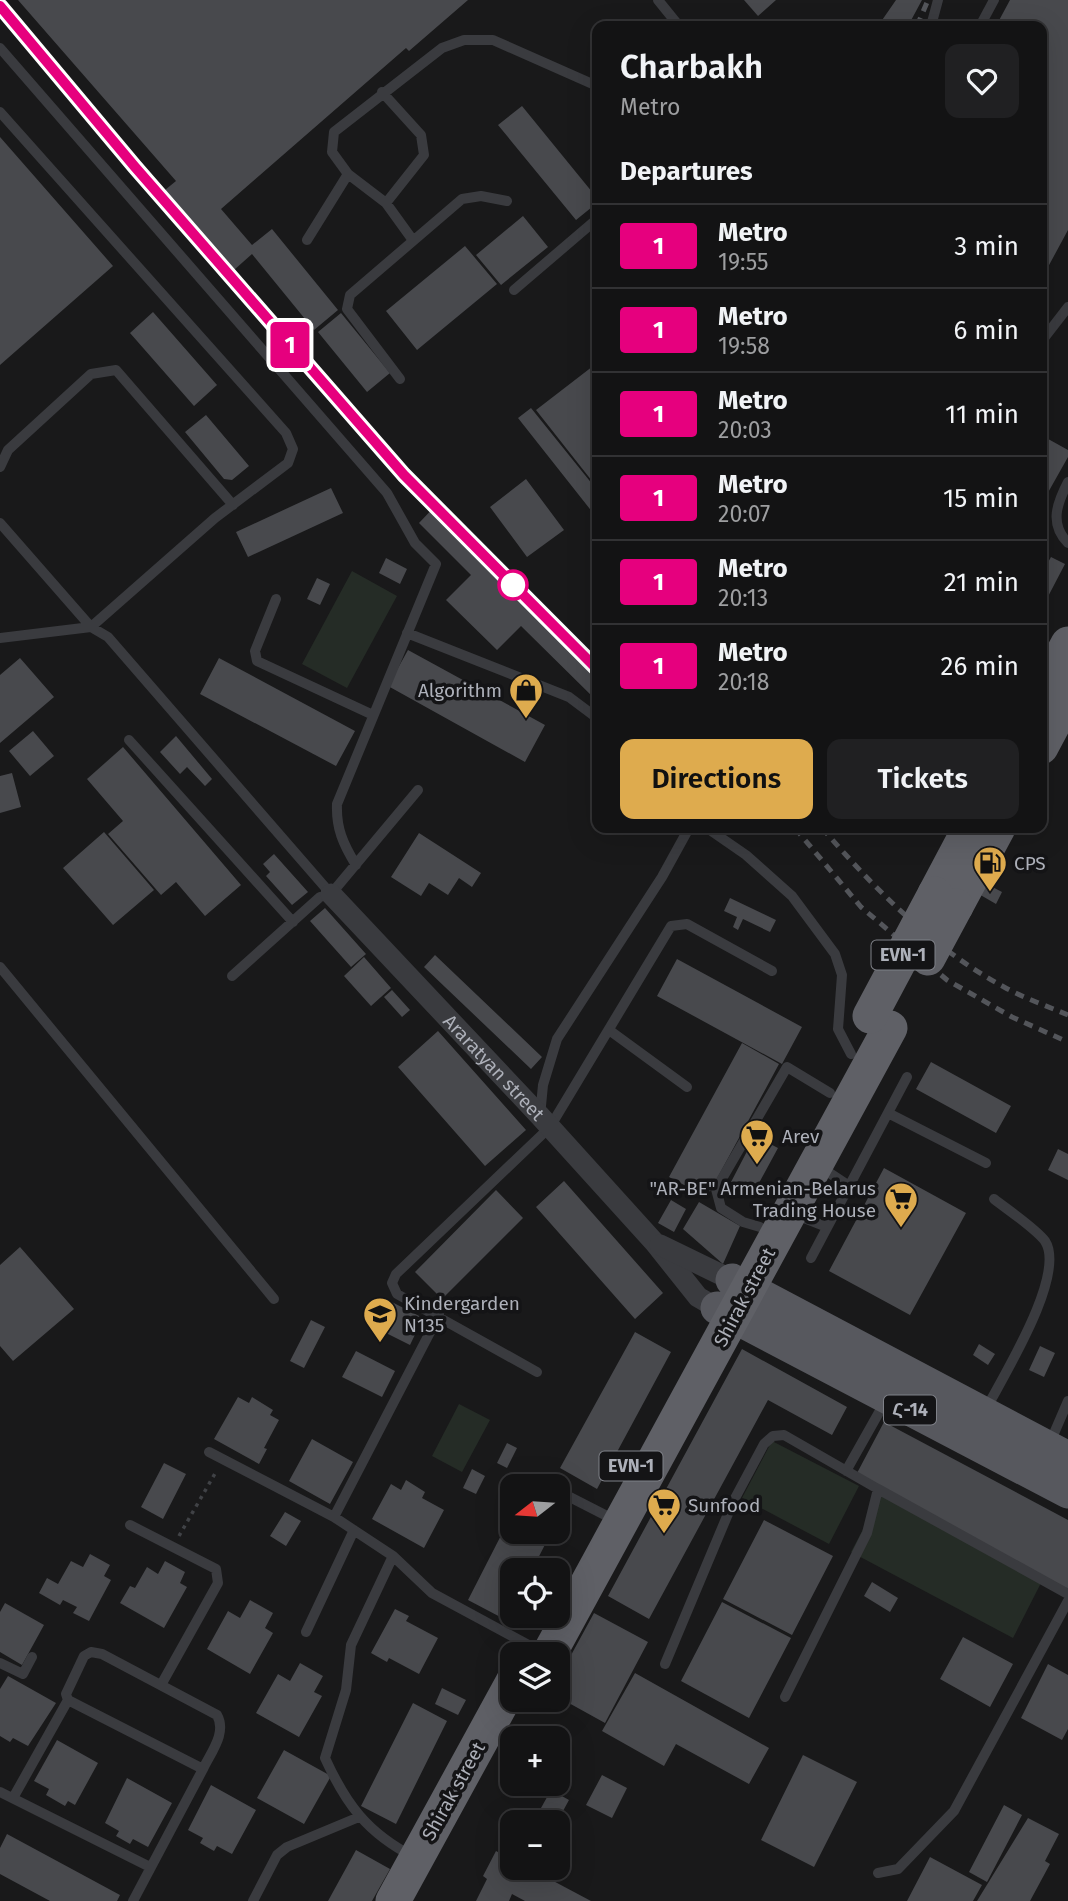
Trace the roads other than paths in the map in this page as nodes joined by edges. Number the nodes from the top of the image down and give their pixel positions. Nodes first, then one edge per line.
1 (658, 0) edge
2 (938, 0) edge
3 (994, 0) edge
4 (675, 21) edge
5 (932, 21) edge
6 (983, 21) edge
7 (0, 48) edge
8 (592, 84) edge
9 (382, 92) junction
10 (0, 112) edge
11 (348, 174) junction
12 (508, 201) dead end
13 (386, 203) junction
14 (592, 223) edge
15 (412, 239) junction
16 (307, 240) dead end
17 (514, 290) dead end
18 (1068, 307) edge
19 (1047, 334) edge
20 (400, 379) dead end
21 (0, 467) edge
22 (1068, 482) edge
23 (233, 505) junction
24 (0, 523) edge
25 (1068, 543) edge
26 (276, 599) dead end
27 (91, 627) junction
28 (407, 633) junction
29 (0, 638) edge
30 (1068, 644) edge
31 (1060, 702) edge
32 (592, 714) edge
33 (373, 715) junction
34 (1047, 733) edge
35 (129, 740) dead end
36 (418, 790) dead end
37 (686, 833) edge
38 (714, 833) edge
39 (968, 833) edge
40 (994, 833) edge
41 (356, 865) junction
42 (331, 894) junction
43 (946, 900) junction
44 (293, 922) junction
45 (0, 967) edge
46 (772, 971) dead end
47 (232, 976) dead end
48 (880, 1022) junction
49 (609, 1030) junction
50 (851, 1054) junction
51 (907, 1077) dead end
52 (687, 1087) dead end
53 (830, 1093) junction
54 (888, 1113) junction
55 (545, 1121) junction
56 (986, 1163) dead end
57 (816, 1164) junction
58 (849, 1186) junction
59 (994, 1199) dead end
60 (775, 1219) junction
61 (827, 1227) junction
62 (655, 1243) junction
63 (811, 1258) dead end
64 (733, 1298) junction
65 (274, 1299) dead end
66 (439, 1315) junction
67 (537, 1372) dead end
68 (887, 1398) junction
69 (1068, 1401) edge
70 (984, 1414) junction
71 (209, 1452) dead end
72 (1058, 1453) edge
73 (846, 1471) junction
74 (878, 1489) junction
75 (1068, 1492) edge
76 (570, 1498) edge
77 (605, 1515) junction
78 (334, 1517) junction
79 (130, 1525) dead end
80 (354, 1530) junction
81 (393, 1556) junction
82 (570, 1578) edge
83 (1068, 1594) edge
84 (1068, 1601) edge
85 (306, 1632) dead end
86 (518, 1642) edge
87 (542, 1642) edge
88 (32, 1657) dead end
89 (0, 1663) edge
90 (665, 1664) dead end
91 (161, 1685) junction
92 (785, 1697) dead end
93 (68, 1700) junction
94 (500, 1706) edge
95 (517, 1712) edge
96 (203, 1769) junction
97 (0, 1792) edge
98 (13, 1798) junction
99 (359, 1817) junction
100 (416, 1858) junction
101 (150, 1867) junction
102 (878, 1873) dead end
103 (133, 1901) edge
104 (253, 1901) edge
105 (393, 1901) edge
106 (413, 1901) edge

1 - 4 lane
2 - 5 lane
3 - 6 lane
7 - 28 lane
8 - 9 lane
9 - 11 lane
9 - 13 lane
10 - 23 lane
11 - 13 lane
11 - 16 lane
12 - 15 lane
13 - 15 lane
14 - 17 lane
15 - 20 lane
18 - 19 lane
21 - 23 lane
22 - 25 lane
23 - 27 lane
24 - 27 lane
26 - 33 lane
27 - 29 lane
27 - 42 lane
28 - 32 lane
28 - 33 lane
30 - 31 highway
31 - 34 highway
33 - 41 lane
35 - 44 lane
36 - 41 lane
37 - 55 lane
38 - 50 lane
39 - 43 highway, Shirak street / EVN-1
40 - 43 highway, Shirak street / EVN-1
41 - 42 lane
42 - 44 lane
42 - 55 street, Araratyan street
43 - 48 highway, Shirak street / EVN-1, bridge
44 - 47 lane
45 - 65 lane
46 - 49 lane
48 - 50 highway, Shirak street / EVN-1
48 - 57 highway, Shirak street / EVN-1
49 - 52 lane
49 - 55 lane
50 - 53 highway, Shirak street / EVN-1
51 - 54 lane
53 - 60 highway, Shirak street / EVN-1
53 - 60 lane
54 - 56 lane
54 - 58 lane
55 - 62 street, Araratyan street
55 - 66 lane
57 - 58 lane
57 - 60 highway, Shirak street / EVN-1
58 - 61 lane
59 - 70 lane
60 - 61 lane
60 - 64 highway, Shirak street / EVN-1
61 - 63 lane
62 - 64 street, Araratyan street
62 - 64 street, Araratyan street
64 - 68 main road, Araratyan street / Հ-14
64 - 70 main road, Araratyan street / Հ-14
64 - 77 highway, Shirak street / EVN-1
64 - 87 highway, Shirak street / EVN-1
66 - 67 lane
66 - 78 lane
68 - 73 lane
68 - 75 main road, Araratyan street / Հ-14
69 - 72 lane
70 - 72 main road, Araratyan street / Հ-14
71 - 78 lane
73 - 74 lane
73 - 90 lane
74 - 83 lane
74 - 92 lane
76 - 77 lane
77 - 82 highway, Shirak street / EVN-1
78 - 80 lane
79 - 91 lane
80 - 81 lane
80 - 85 lane
81 - 86 lane
81 - 99 lane
84 - 102 lane
88 - 89 lane
91 - 93 lane
91 - 96 lane
93 - 96 lane
93 - 98 lane
94 - 100 highway, Shirak street
95 - 106 highway, Shirak street
96 - 101 lane
97 - 98 lane
98 - 101 lane
99 - 100 lane
99 - 104 lane
100 - 105 highway, Shirak street
101 - 103 lane

